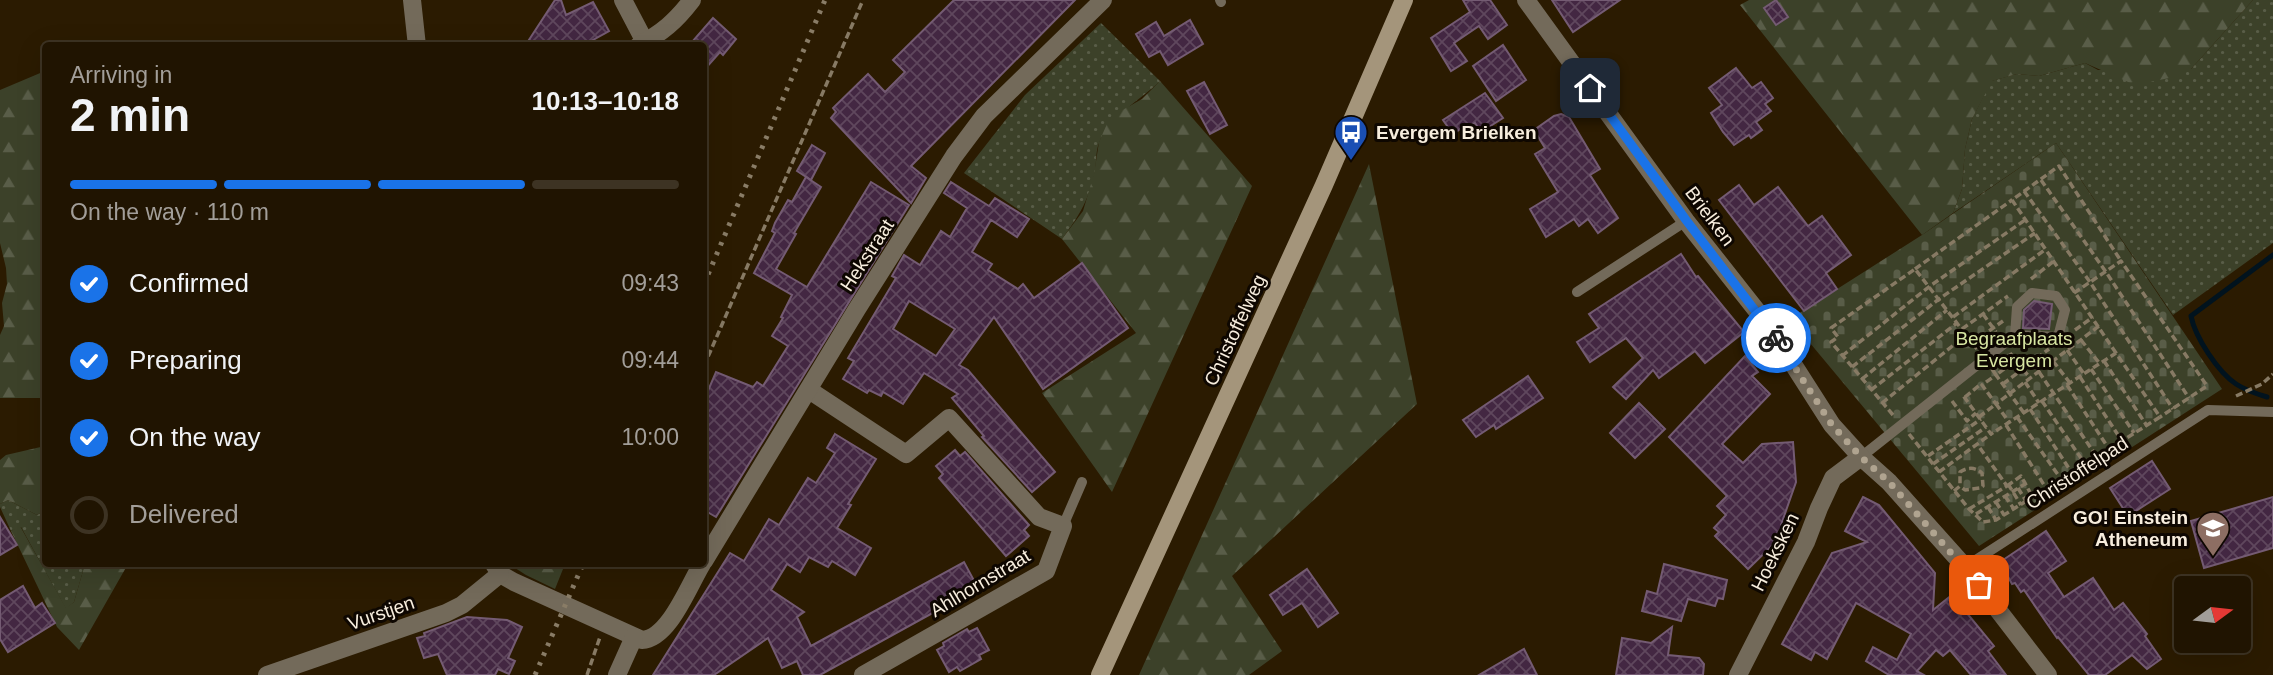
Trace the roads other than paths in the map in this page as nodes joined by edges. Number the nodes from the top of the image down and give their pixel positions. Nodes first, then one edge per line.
1 (412, 0) edge
2 (623, 0) edge
3 (692, 0) edge
4 (1102, 0) edge
5 (1404, 0) edge
6 (1526, 0) edge
7 (417, 42) edge
8 (642, 42) edge
9 (644, 42) edge
10 (1686, 220) junction
11 (1577, 292) dead end
12 (2015, 335) junction
13 (808, 390) junction
14 (2273, 412) edge
15 (1861, 457) junction
16 (1082, 482) dead end
17 (1063, 526) junction
18 (709, 541) edge
19 (700, 567) edge
20 (1965, 567) junction
21 (497, 569) edge
22 (634, 637) junction
23 (267, 675) edge
24 (617, 675) edge
25 (863, 675) edge
26 (1100, 675) edge
27 (1738, 675) edge
28 (2048, 675) edge

1 - 7 street
2 - 8 street
3 - 9 street
4 - 13 street, Hekstraat
5 - 26 main road, Christoffelweg
6 - 10 street, Brielken
10 - 11 lane
10 - 15 street, Brielken
12 - 12 lane
12 - 15 lane
13 - 17 street
13 - 18 street, Hekstraat
14 - 20 lane, Christoffelpad
15 - 20 street, Brielken
15 - 27 street, Hoeksken
16 - 17 lane
17 - 25 street, Ahlhornstraat
19 - 22 street, Hekstraat
20 - 28 street, Brielken
21 - 22 street
21 - 23 street, Vurstjen
22 - 24 street

